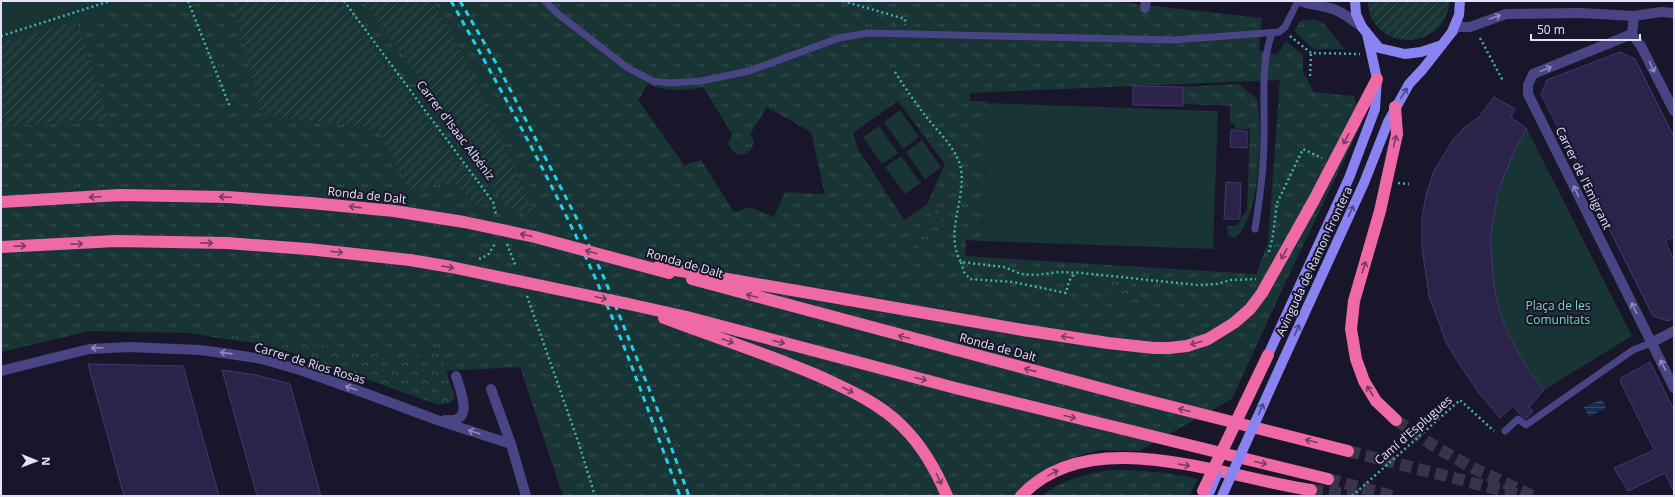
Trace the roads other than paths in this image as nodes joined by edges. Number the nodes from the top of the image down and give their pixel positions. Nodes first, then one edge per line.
1 (546, 1) edge
2 (1298, 1) edge
3 (1301, 1) edge
4 (1355, 1) edge
5 (1460, 1) edge
6 (1674, 13) edge
7 (1634, 16) junction
8 (1365, 30) junction
9 (1452, 32) junction
10 (1272, 33) junction
11 (1632, 34) junction
12 (1442, 45) junction
13 (1377, 79) junction
14 (1395, 108) junction
15 (1674, 111) edge
16 (1, 202) edge
17 (1255, 229) dead end
18 (1, 248) edge
19 (668, 271) junction
20 (689, 323) junction
21 (1674, 331) edge
22 (1651, 343) junction
23 (1268, 355) joint
24 (1, 371) edge
25 (456, 376) dead end
26 (1674, 388) edge
27 (491, 389) dead end
28 (437, 420) junction
29 (1396, 420) tunnel mouth
30 (1505, 431) road end
31 (511, 444) junction
32 (1348, 450) tunnel mouth
33 (1328, 479) tunnel mouth
34 (1311, 490) tunnel mouth
35 (1205, 493) edge
36 (526, 496) edge
37 (947, 496) edge
38 (1021, 496) edge
39 (1222, 496) edge

1 - 10 lane
2 - 10 lane
3 - 8 street
4 - 8 street, Avinguda de Ramon Frontera
5 - 9 street, Avinguda de Ramon Frontera
6 - 7 street
9 -> 7 street
7 - 11 street
8 - 12 street
8 - 13 street, Avinguda de Ramon Frontera
9 - 12 street, Avinguda de Ramon Frontera
10 - 17 lane
11 -> 15 street
22 -> 11 street, Carrer de l'Emigrant
14 -> 12 street, Avinguda de Ramon Frontera
13 -> 19 highway
13 - 23 street, Avinguda de Ramon Frontera
29 -> 14 highway
39 -> 14 street, Avinguda de Ramon Frontera, bridge
19 -> 16 highway, Ronda de Dalt, bridge
18 -> 20 highway, bridge
32 -> 19 highway, Ronda de Dalt
20 -> 33 highway
20 -> 37 highway
21 - 22 street
26 -> 22 street, Carrer de l'Emigrant
22 - 30 lane
23 - 35 highway, bridge
28 -> 24 street, Carrer de Rios Rosas
25 - 28 street
27 - 31 street
31 -> 28 street, Carrer de Rios Rosas
31 - 36 street
38 -> 34 highway

